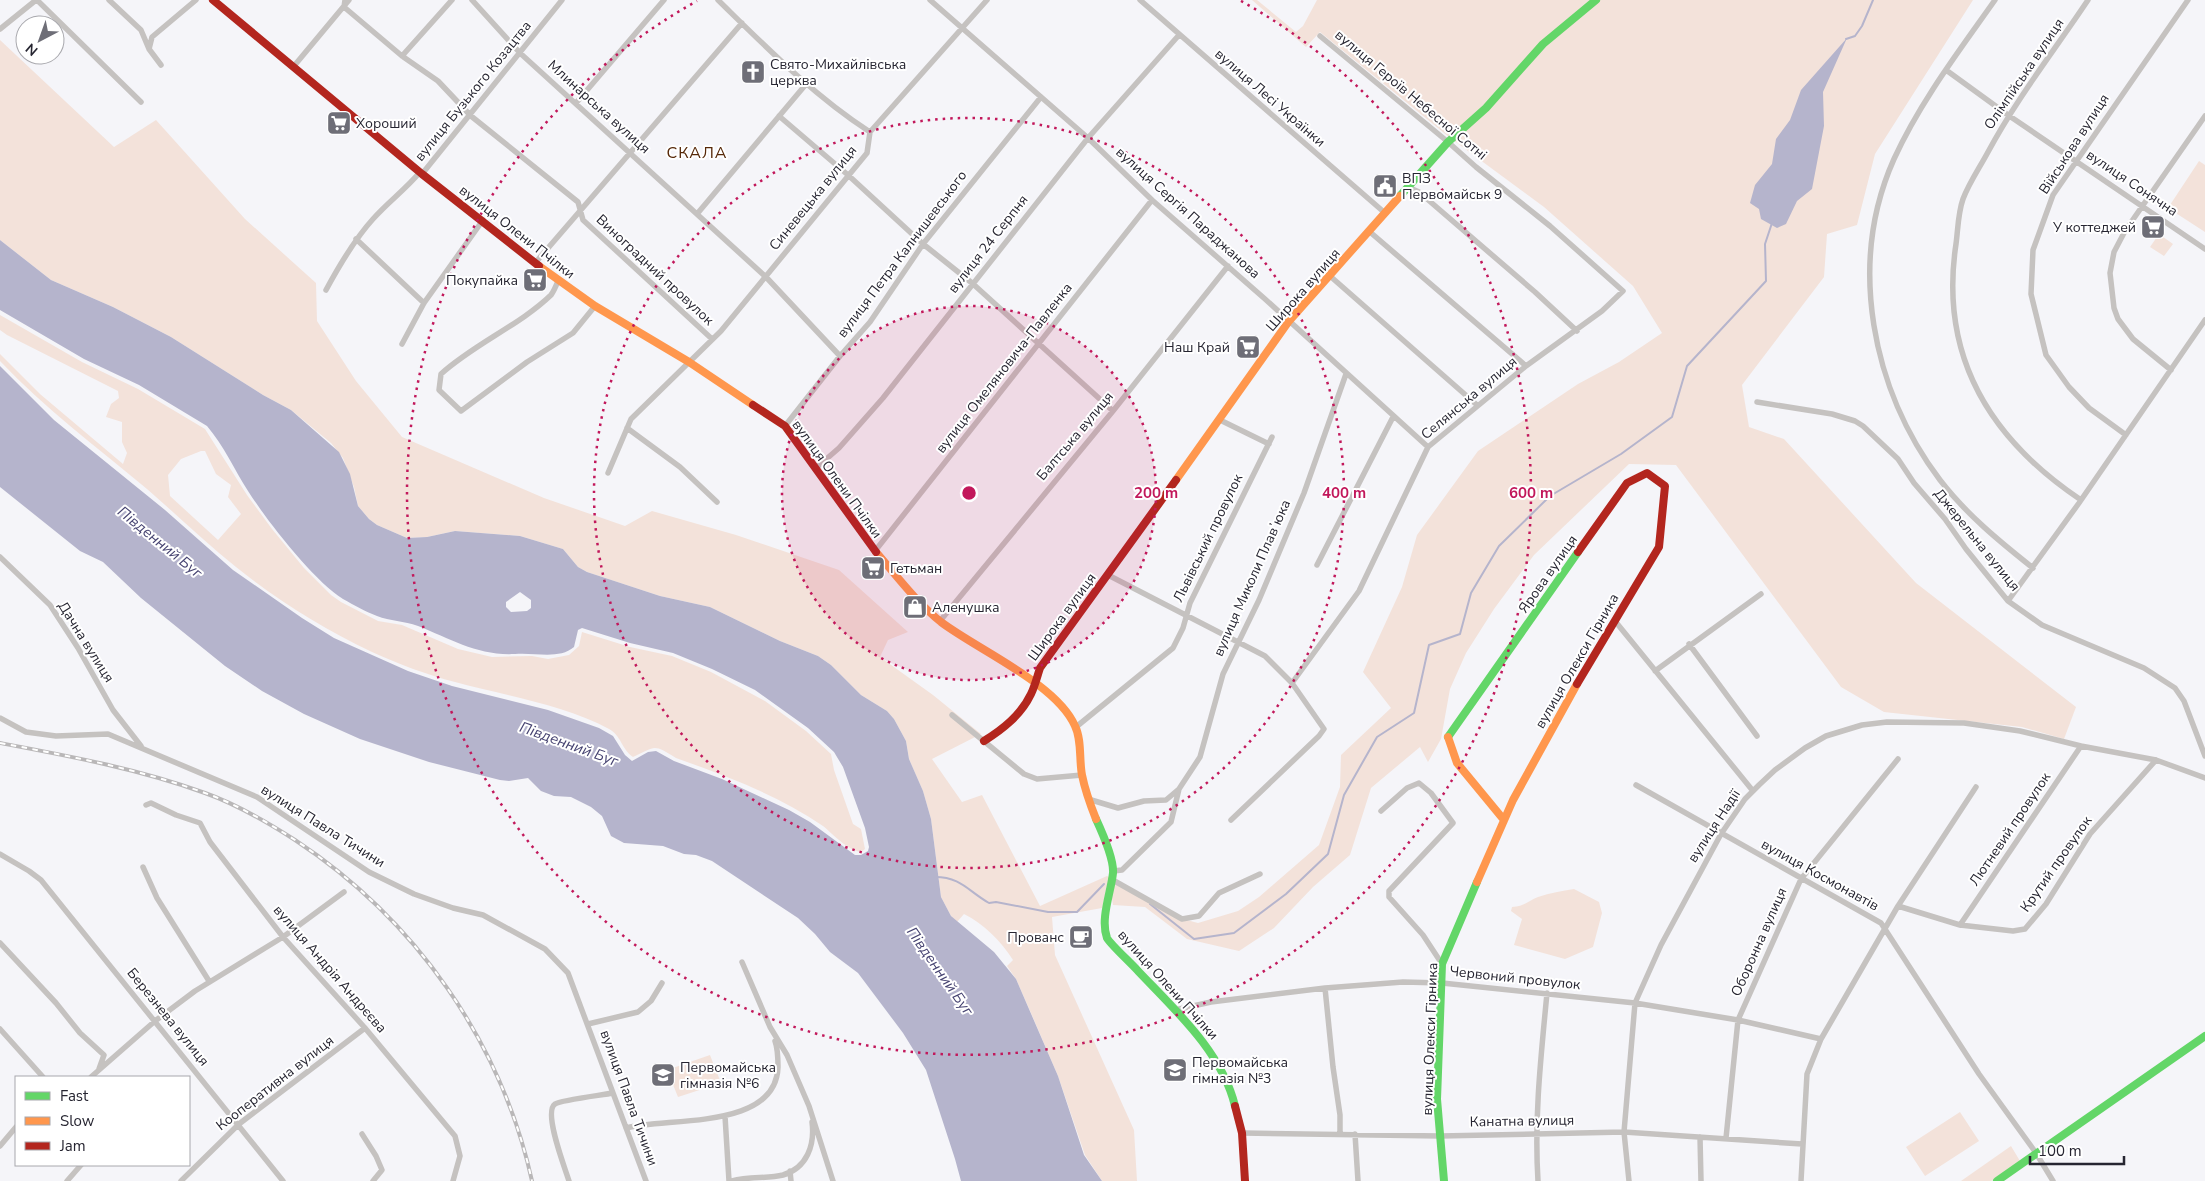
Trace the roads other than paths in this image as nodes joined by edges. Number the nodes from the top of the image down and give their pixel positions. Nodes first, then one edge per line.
1 (37, 0) edge
2 (109, 0) edge
3 (196, 0) edge
4 (213, 0) edge
5 (349, 0) edge
6 (452, 0) edge
7 (472, 0) edge
8 (562, 0) edge
9 (664, 0) edge
10 (718, 0) edge
11 (930, 0) edge
12 (987, 0) edge
13 (1140, 0) edge
14 (1596, 0) edge
15 (1995, 0) edge
16 (2088, 0) edge
17 (2188, 0) edge
18 (344, 3) edge
19 (742, 23) junction
20 (0, 29) edge
21 (963, 29) junction
22 (1179, 34) junction
23 (1320, 36) dead end
24 (149, 49) junction
25 (520, 53) junction
26 (402, 56) junction
27 (161, 65) dead end
28 (294, 66) junction
29 (1946, 70) junction
30 (807, 83) junction
31 (1041, 97) junction
32 (141, 102) dead end
33 (576, 103) junction
34 (2008, 115) junction
35 (471, 116) junction
36 (779, 116) junction
37 (2205, 116) edge
38 (870, 132) junction
39 (1088, 138) junction
40 (1448, 142) junction
41 (631, 153) junction
42 (2077, 161) junction
43 (421, 173) junction
44 (848, 175) junction
45 (1408, 187) junction
46 (1152, 200) junction
47 (2143, 206) junction
48 (580, 212) junction
49 (1385, 213) junction
50 (697, 214) junction
51 (483, 220) junction
52 (1370, 232) junction
53 (356, 239) junction
54 (923, 244) junction
55 (2205, 249) edge
56 (536, 262) junction
57 (1228, 266) junction
58 (1330, 276) junction
59 (766, 277) junction
60 (558, 281) junction
61 (972, 283) junction
62 (326, 290) dead end
63 (1622, 292) joint
64 (424, 303) junction
65 (594, 306) junction
66 (2205, 320) edge
67 (1289, 321) junction
68 (1577, 331) junction
69 (712, 339) junction
70 (1038, 343) junction
71 (402, 344) dead end
72 (840, 356) junction
73 (689, 362) junction
74 (1526, 366) junction
75 (2171, 370) junction
76 (1346, 374) junction
77 (1757, 402) dead end
78 (1477, 405) junction
79 (1113, 411) junction
80 (1393, 417) junction
81 (1220, 420) junction
82 (785, 426) junction
83 (627, 428) junction
84 (2126, 435) junction
85 (1272, 437) dead end
86 (1269, 444) junction
87 (1428, 447) junction
88 (816, 468) junction
89 (608, 472) dead end
90 (2081, 500) junction
91 (717, 502) dead end
92 (1661, 512) joint
93 (875, 551) junction
94 (0, 557) edge
95 (1317, 565) dead end
96 (2033, 568) junction
97 (1108, 574) junction
98 (1761, 594) dead end
99 (2008, 601) junction
100 (1185, 616) junction
101 (940, 620) junction
102 (1615, 620) junction
103 (1238, 643) junction
104 (1689, 644) junction
105 (1655, 670) junction
106 (1033, 681) junction
107 (1292, 683) junction
108 (952, 715) dead end
109 (0, 718) edge
110 (1076, 727) junction
111 (1757, 736) dead end
112 (984, 741) junction
113 (2080, 746) junction
114 (142, 748) junction
115 (2205, 756) edge
116 (1898, 759) dead end
117 (2156, 760) junction
118 (1082, 776) junction
119 (2205, 778) edge
120 (1636, 786) dead end
121 (1976, 787) dead end
122 (1179, 790) junction
123 (1753, 791) junction
124 (1088, 799) junction
125 (146, 804) dead end
126 (1381, 811) dead end
127 (1231, 820) dead end
128 (1504, 820) junction
129 (1721, 834) junction
130 (0, 854) edge
131 (142, 867) dead end
132 (1260, 874) dead end
133 (1112, 875) junction
134 (1801, 879) junction
135 (344, 892) dead end
136 (1898, 906) junction
137 (1960, 925) junction
138 (1884, 929) junction
139 (283, 937) junction
140 (0, 943) edge
141 (742, 962) dead end
142 (1442, 964) junction
143 (209, 981) junction
144 (1442, 982) junction
145 (662, 983) dead end
146 (1325, 988) junction
147 (1547, 993) junction
148 (1635, 1003) junction
149 (1175, 1010) junction
150 (1738, 1020) junction
151 (155, 1021) junction
152 (588, 1024) junction
153 (770, 1027) junction
154 (365, 1028) junction
155 (0, 1029) edge
156 (7, 1036) junction
157 (2205, 1036) edge
158 (1821, 1039) junction
159 (0, 1041) edge
160 (98, 1071) junction
161 (42, 1076) edge
162 (92, 1076) edge
163 (101, 1076) edge
164 (613, 1093) junction
165 (809, 1106) junction
166 (725, 1116) junction
167 (239, 1124) junction
168 (15, 1128) edge
169 (626, 1128) junction
170 (1242, 1132) junction
171 (1537, 1132) junction
172 (1624, 1132) junction
173 (362, 1134) dead end
174 (1340, 1134) junction
175 (1355, 1134) junction
176 (1440, 1136) junction
177 (1700, 1137) junction
178 (1726, 1138) junction
179 (1802, 1144) junction
180 (0, 1146) edge
181 (2036, 1153) junction
182 (80, 1166) edge
183 (790, 1172) junction
184 (2008, 1178) edge
185 (744, 1179) edge
186 (67, 1181) edge
187 (181, 1181) edge
188 (283, 1181) edge
189 (373, 1181) edge
190 (453, 1181) edge
191 (569, 1181) edge
192 (646, 1181) edge
193 (731, 1181) edge
194 (791, 1181) edge
195 (833, 1181) edge
196 (1244, 1181) edge
197 (1358, 1181) edge
198 (1444, 1181) edge
199 (1538, 1181) edge
200 (1629, 1181) edge
201 (1701, 1181) edge
202 (1801, 1181) edge
203 (1997, 1181) edge
204 (2053, 1181) edge

1 - 20 street
1 - 32 street
2 - 24 street
3 - 24 street
4 - 28 street, вулиця Олени Пчілки
5 - 18 street
6 - 26 street
7 - 25 street, Млинарська вулиця
8 - 25 street, вулиця Бузького Козацтва
9 - 33 street
10 - 19 street
11 - 21 street, вулиця Сергія Параджанова
12 - 21 street, Синевецька вулиця
13 - 22 street, вулиця Лесі Українки
14 - 40 street, Широка вулиця
15 - 29 street
16 - 34 street, Олімпійська вулиця
17 - 42 street, Військова вулиця
18 - 26 street, Виноградний провулок
18 - 28 street
19 - 30 street
19 - 41 street
21 - 31 street, вулиця Сергія Параджанова
21 - 38 street, Синевецька вулиця
22 - 39 street, вулиця 24 Серпня
22 - 49 street, вулиця Лесі Українки
23 - 40 street, вулиця Героїв Небесної Сотні
24 - 27 street
25 - 33 street, Млинарська вулиця
25 - 35 street, вулиця Бузького Козацтва
26 - 35 street, Виноградний провулок
28 - 43 street, вулиця Олени Пчілки
29 - 34 street, вулиця Сонячна
29 - 96 street
30 - 36 street
30 - 38 street
31 - 39 street, вулиця Сергія Параджанова
31 - 54 street, вулиця Петра Калнишевського
33 - 41 street, Млинарська вулиця
34 - 42 street, вулиця Сонячна
34 - 90 street, Олімпійська вулиця
35 - 43 street, вулиця Бузького Козацтва
35 - 48 street, Виноградний провулок
36 - 44 street
36 - 50 street
37 - 47 street
38 - 44 street, Синевецька вулиця
39 - 46 street, вулиця Сергія Параджанова
39 - 61 street, вулиця 24 Серпня
40 - 45 street, Широка вулиця
40 - 63 street, вулиця Героїв Небесної Сотні
41 - 48 street
41 - 50 street, Млинарська вулиця
42 - 47 street, вулиця Сонячна
42 - 84 street, Військова вулиця
43 - 51 street, вулиця Олени Пчілки
43 - 53 street
44 - 54 street
44 - 59 street, Синевецька вулиця
45 - 49 street, Широка вулиця
45 - 68 street
46 - 57 street, вулиця Сергія Параджанова
46 - 70 street, вулиця Омеляновича-Павленка
47 - 55 street, вулиця Сонячна
47 - 75 street
48 - 56 street
48 - 69 street, Виноградний провулок
49 - 52 street, Широка вулиця
50 - 59 street, Млинарська вулиця
51 - 56 street, вулиця Олени Пчілки
51 - 64 street
52 - 58 street, Широка вулиця
52 - 74 street
53 - 62 street
53 - 64 street
54 - 61 street
54 - 72 street, вулиця Петра Калнишевського
56 - 60 street, вулиця Олени Пчілки
57 - 67 street, вулиця Сергія Параджанова
57 - 79 street, Балтська вулиця
58 - 67 street, Широка вулиця
58 - 78 street
59 - 69 street, Синевецька вулиця
59 - 72 street, Млинарська вулиця
60 - 65 street, вулиця Олени Пчілки
60 - 65 street
61 - 70 street
61 - 88 street, вулиця 24 Серпня
63 - 68 street, Селянська вулиця
64 - 71 street
65 - 73 street, вулиця Олени Пчілки
66 - 75 street
67 - 76 street, вулиця Сергія Параджанова
67 - 81 street, Широка вулиця
68 - 74 street, Селянська вулиця
69 - 73 street, Синевецька вулиця
70 - 79 street
70 - 93 street, вулиця Омеляновича-Павленка
72 - 82 street, вулиця Петра Калнишевського
73 - 82 street, вулиця Олени Пчілки
73 - 83 street, Синевецька вулиця
74 - 78 street, Селянська вулиця
75 - 84 street
76 - 80 street, вулиця Сергія Параджанова
76 - 103 street, вулиця Миколи Плавʼюка
77 - 99 street, Джерельна вулиця
78 - 87 street, Селянська вулиця
79 - 101 street, Балтська вулиця
80 - 87 street, вулиця Сергія Параджанова
80 - 95 street
81 - 86 street
81 - 97 street, Широка вулиця
82 - 88 street, вулиця Олени Пчілки
83 - 89 street, Синевецька вулиця
83 - 91 street
84 - 90 street
85 - 86 street, Львівський провулок
86 - 100 street, Львівський провулок
87 - 107 street, Селянська вулиця
88 - 93 street, вулиця Олени Пчілки
90 - 96 street
92 - 102 street, вулиця Олекси Гірника
92 - 128 street, Ярова вулиця
93 - 101 street, вулиця Олени Пчілки
94 - 114 street, Дачна вулиця
96 - 99 street
97 - 100 street
97 - 106 street, Широка вулиця
98 - 104 street
99 - 115 street, Джерельна вулиця
100 - 103 street
100 - 110 street, Львівський провулок
101 - 106 street, вулиця Олени Пчілки
102 - 105 street
102 - 128 street, вулиця Олекси Гірника
103 - 107 street
103 - 122 street, вулиця Миколи Плавʼюка
104 - 105 street
104 - 111 street
105 - 123 street
106 - 110 street, вулиця Олени Пчілки
106 - 112 street, Широка вулиця
107 - 127 street
108 - 112 street
109 - 114 street, вулиця Павла Тичини
110 - 118 street, вулиця Олени Пчілки
112 - 118 street
113 - 117 street, вулиця Надії
113 - 123 street, вулиця Надії
113 - 137 street, Лютневий провулок
114 - 152 street, вулиця Павла Тичини
116 - 134 street, Оборонна вулиця
117 - 119 street, вулиця Надії
117 - 137 street, Крутий провулок
118 - 124 street, вулиця Олени Пчілки
120 - 129 street, вулиця Космонавтів
121 - 136 street
122 - 124 street
122 - 133 street, вулиця Миколи Плавʼюка
123 - 129 street, вулиця Надії
124 - 133 street, вулиця Олени Пчілки
125 - 139 street, вулиця Андрія Андрєєва
126 - 142 street
128 - 142 street, вулиця Олекси Гірника
129 - 134 street, вулиця Космонавтів
129 - 148 street, вулиця Надії
130 - 151 street, Березнева вулиця
131 - 143 street
132 - 133 street
133 - 149 street, вулиця Олени Пчілки
134 - 138 street, вулиця Космонавтів
134 - 150 street, Оборонна вулиця
135 - 139 street
136 - 137 street
136 - 138 street
138 - 158 street
138 - 181 street, вулиця Космонавтів
139 - 143 street
139 - 154 street, вулиця Андрія Андрєєва
140 - 160 street
141 - 153 street
142 - 144 street, вулиця Олекси Гірника
143 - 151 street
144 - 146 street, Червоний провулок
144 - 147 street, Червоний провулок
144 - 176 street, вулиця Олекси Гірника
145 - 152 street, вулиця Павла Тичини
146 - 149 street, Червоний провулок
146 - 174 street
147 - 148 street, Червоний провулок
147 - 171 street
148 - 150 street, Червоний провулок
148 - 172 street, вулиця Надії
149 - 170 street, вулиця Олени Пчілки
150 - 158 street, Червоний провулок
150 - 178 street, Оборонна вулиця
151 - 160 street
151 - 167 street, Березнева вулиця
152 - 164 street, вулиця Павла Тичини
153 - 165 street
153 - 166 street
154 - 167 street, Кооперативна вулиця
154 - 190 street, вулиця Андрія Андрєєва
155 - 156 street
156 - 159 street
156 - 161 street
157 - 181 street
158 - 179 street
160 - 162 street
160 - 163 street
164 - 169 street, вулиця Павла Тичини
164 - 191 street
165 - 183 street
165 - 195 street
166 - 169 street
166 - 193 street
167 - 187 street, Кооперативна вулиця
167 - 188 street, Березнева вулиця
168 - 180 street
169 - 192 street, вулиця Павла Тичини
170 - 174 street, Канатна вулиця
170 - 196 street, вулиця Олени Пчілки
171 - 172 street, Канатна вулиця
171 - 176 street, Канатна вулиця
171 - 199 street
172 - 177 street, Канатна вулиця
172 - 200 street, вулиця Надії
173 - 189 street
174 - 175 street, Канатна вулиця
175 - 176 street, Канатна вулиця
175 - 197 street
176 - 198 street, вулиця Олекси Гірника
177 - 178 street, Канатна вулиця
177 - 201 street
178 - 179 street, Канатна вулиця
179 - 202 street
181 - 184 street
181 - 204 street, вулиця Космонавтів
182 - 186 street
183 - 185 street
183 - 194 street
184 - 203 street
185 - 193 street

